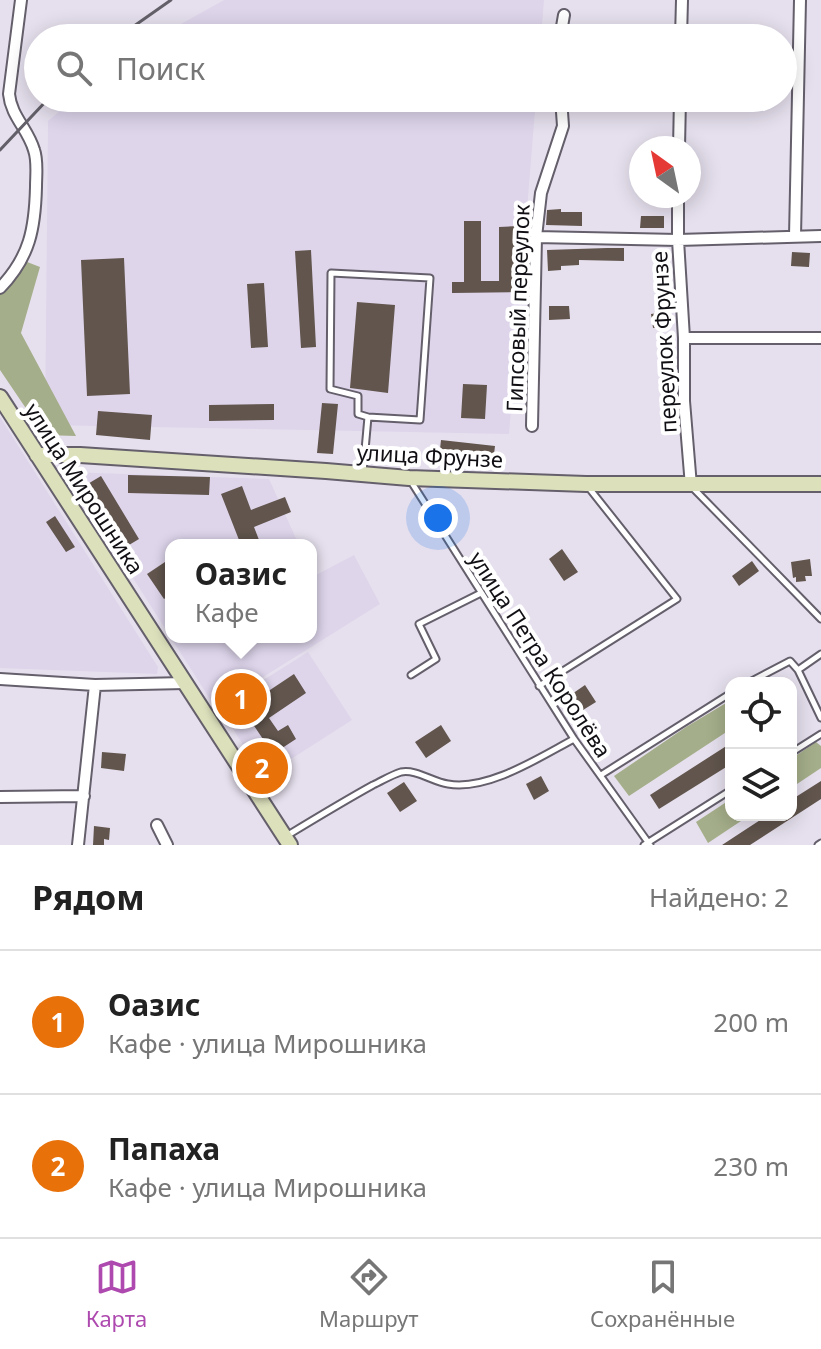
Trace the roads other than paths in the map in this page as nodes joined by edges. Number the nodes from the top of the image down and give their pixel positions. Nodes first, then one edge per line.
1 (21, 0) edge
2 (682, 0) edge
3 (800, 0) edge
4 (564, 15) dead end
5 (562, 24) edge
6 (681, 24) edge
7 (562, 112) edge
8 (680, 112) edge
9 (679, 136) edge
10 (678, 208) edge
11 (795, 236) junction
12 (821, 236) edge
13 (536, 237) junction
14 (678, 240) junction
15 (0, 288) edge
16 (684, 338) junction
17 (821, 338) edge
18 (0, 397) edge
19 (368, 417) junction
20 (532, 426) dead end
21 (37, 455) junction
22 (363, 473) junction
23 (409, 478) junction
24 (586, 484) junction
25 (821, 484) edge
26 (691, 486) junction
27 (481, 593) junction
28 (821, 619) edge
29 (821, 654) edge
30 (798, 670) junction
31 (411, 675) dead end
32 (759, 677) edge
33 (0, 679) edge
34 (185, 683) junction
35 (95, 685) junction
36 (539, 686) junction
37 (725, 697) edge
38 (821, 718) edge
39 (821, 734) edge
40 (574, 739) junction
41 (797, 749) edge
42 (601, 775) junction
43 (725, 794) edge
44 (84, 796) junction
45 (0, 797) edge
46 (157, 825) dead end
47 (287, 841) edge
48 (647, 844) edge
49 (78, 845) edge
50 (167, 845) edge

1 - 15 street
2 - 6 street
3 - 11 street
4 - 5 street
7 - 13 street, Гипсовый переулок
8 - 9 street
10 - 14 street, переулок Фрунзе
11 - 12 street
11 - 14 street
13 - 14 street
13 - 20 street, Гипсовый переулок
14 - 16 street, переулок Фрунзе
16 - 17 street
16 - 26 street, переулок Фрунзе
18 - 21 main road, улица Мирошника
19 - 19 lane
19 - 22 lane
21 - 22 main road, улица Фрунзе
21 - 34 main road, улица Мирошника
22 - 23 main road, улица Фрунзе
23 - 24 main road, улица Фрунзе
23 - 27 lane, улица Петра Королёва
24 - 26 main road, улица Фрунзе
24 - 36 lane
25 - 26 main road, улица Фрунзе
26 - 28 lane
27 - 31 lane
27 - 36 lane, улица Петра Королёва
29 - 30 lane
30 - 32 lane
30 - 38 lane
33 - 35 street
34 - 35 street
34 - 47 main road, улица Мирошника
35 - 44 street
36 - 40 lane, улица Петра Королёва
37 - 42 lane
39 - 41 lane
40 - 42 lane, улица Петра Королёва
40 - 47 lane
42 - 48 lane, улица Петра Королёва
43 - 48 lane
44 - 45 street
44 - 49 street
46 - 50 street

